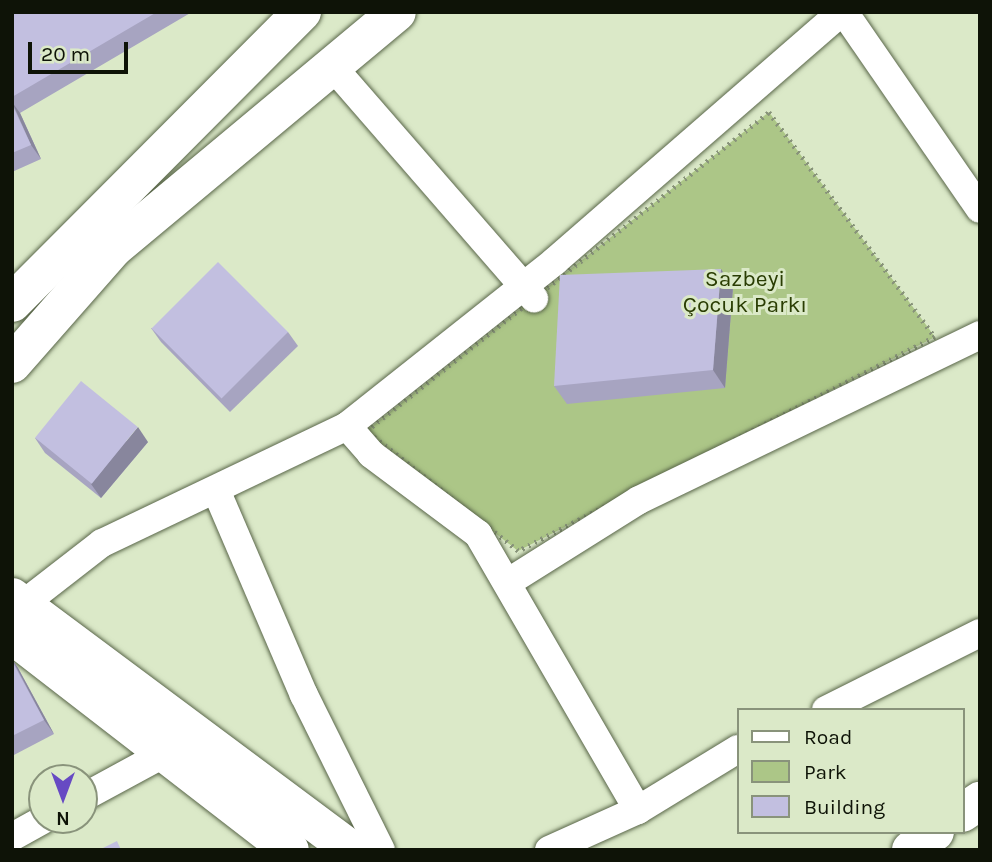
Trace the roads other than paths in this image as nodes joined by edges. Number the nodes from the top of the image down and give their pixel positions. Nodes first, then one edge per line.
1 (303, 12) edge
2 (397, 12) edge
3 (843, 12) edge
4 (332, 66) junction
5 (980, 209) edge
6 (529, 292) junction
7 (12, 303) edge
8 (980, 335) edge
9 (12, 364) edge
10 (347, 426) junction
11 (216, 490) junction
12 (478, 534) junction
13 (518, 551) road end
14 (510, 581) junction
15 (16, 612) edge
16 (980, 633) edge
17 (830, 708) edge
18 (736, 751) edge
19 (165, 753) junction
20 (98, 789) edge
21 (980, 801) edge
22 (638, 810) junction
23 (964, 812) edge
24 (28, 828) edge
25 (932, 834) edge
26 (12, 837) edge
27 (290, 850) edge
28 (351, 850) edge
29 (381, 850) edge
30 (549, 850) edge
31 (911, 850) edge

1 - 7 street
2 - 4 street
3 - 5 street
3 - 6 street
4 - 6 street
4 - 9 street
6 - 10 street
8 - 14 street
10 - 11 street
10 - 12 street
11 - 15 street
11 - 29 street
12 - 13 street
12 - 14 street
14 - 22 street
15 - 19 street
15 - 28 street
16 - 17 street
18 - 22 street
19 - 20 street
19 - 27 street
21 - 23 street
22 - 30 street
24 - 26 street
25 - 31 street

